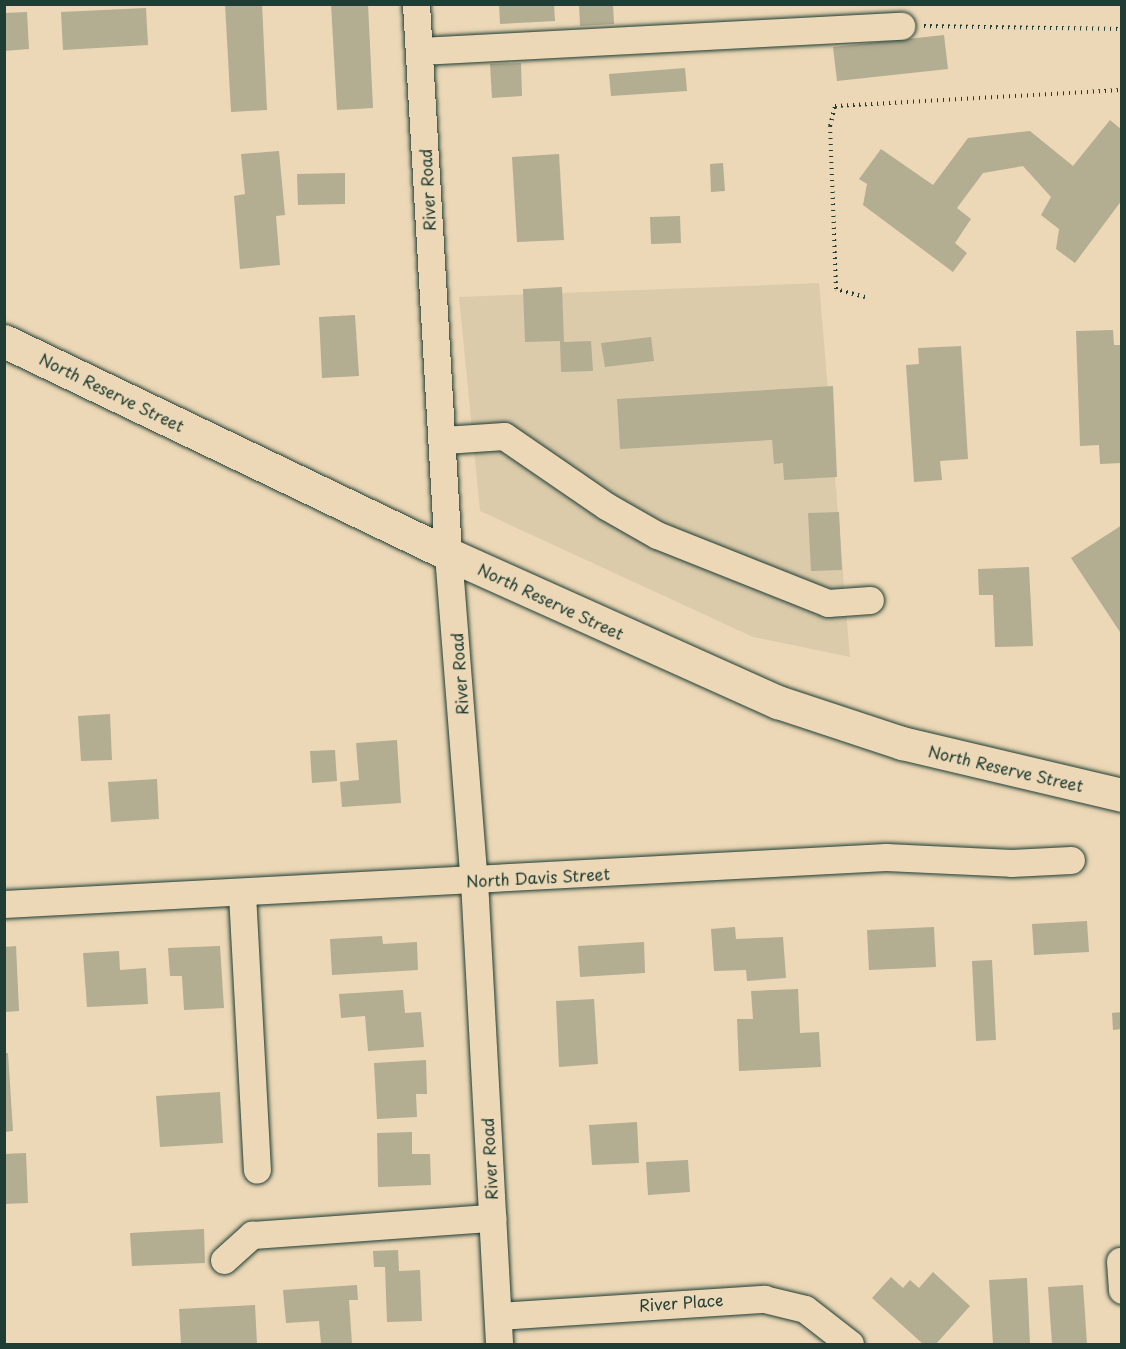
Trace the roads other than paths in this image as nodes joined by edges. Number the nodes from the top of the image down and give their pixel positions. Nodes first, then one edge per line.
1 (416, 4) edge
2 (901, 26) road end
3 (419, 51) junction
4 (4, 341) edge
5 (444, 440) junction
6 (448, 554) junction
7 (870, 600) dead end
8 (1122, 795) edge
9 (1071, 860) dead end
10 (474, 881) junction
11 (242, 894) junction
12 (4, 904) edge
13 (257, 1170) dead end
14 (492, 1218) junction
15 (224, 1260) dead end
16 (1120, 1261) edge
17 (1122, 1290) edge
18 (498, 1316) junction
19 (500, 1344) edge
20 (850, 1344) edge

1 - 3 street, River Road
2 - 3 street
3 - 5 street, River Road
4 - 6 highway, North Reserve Street
5 - 6 street, River Road
5 - 7 street
6 - 8 highway, North Reserve Street
6 - 10 street, River Road
9 - 10 street, North Davis Street
10 - 11 street, North Davis Street
10 - 14 street, River Road
11 - 12 street, North Davis Street
11 - 13 street
14 - 15 street
14 - 18 street, River Road
16 - 17 street
18 - 19 street, River Road
18 - 20 street, River Place

